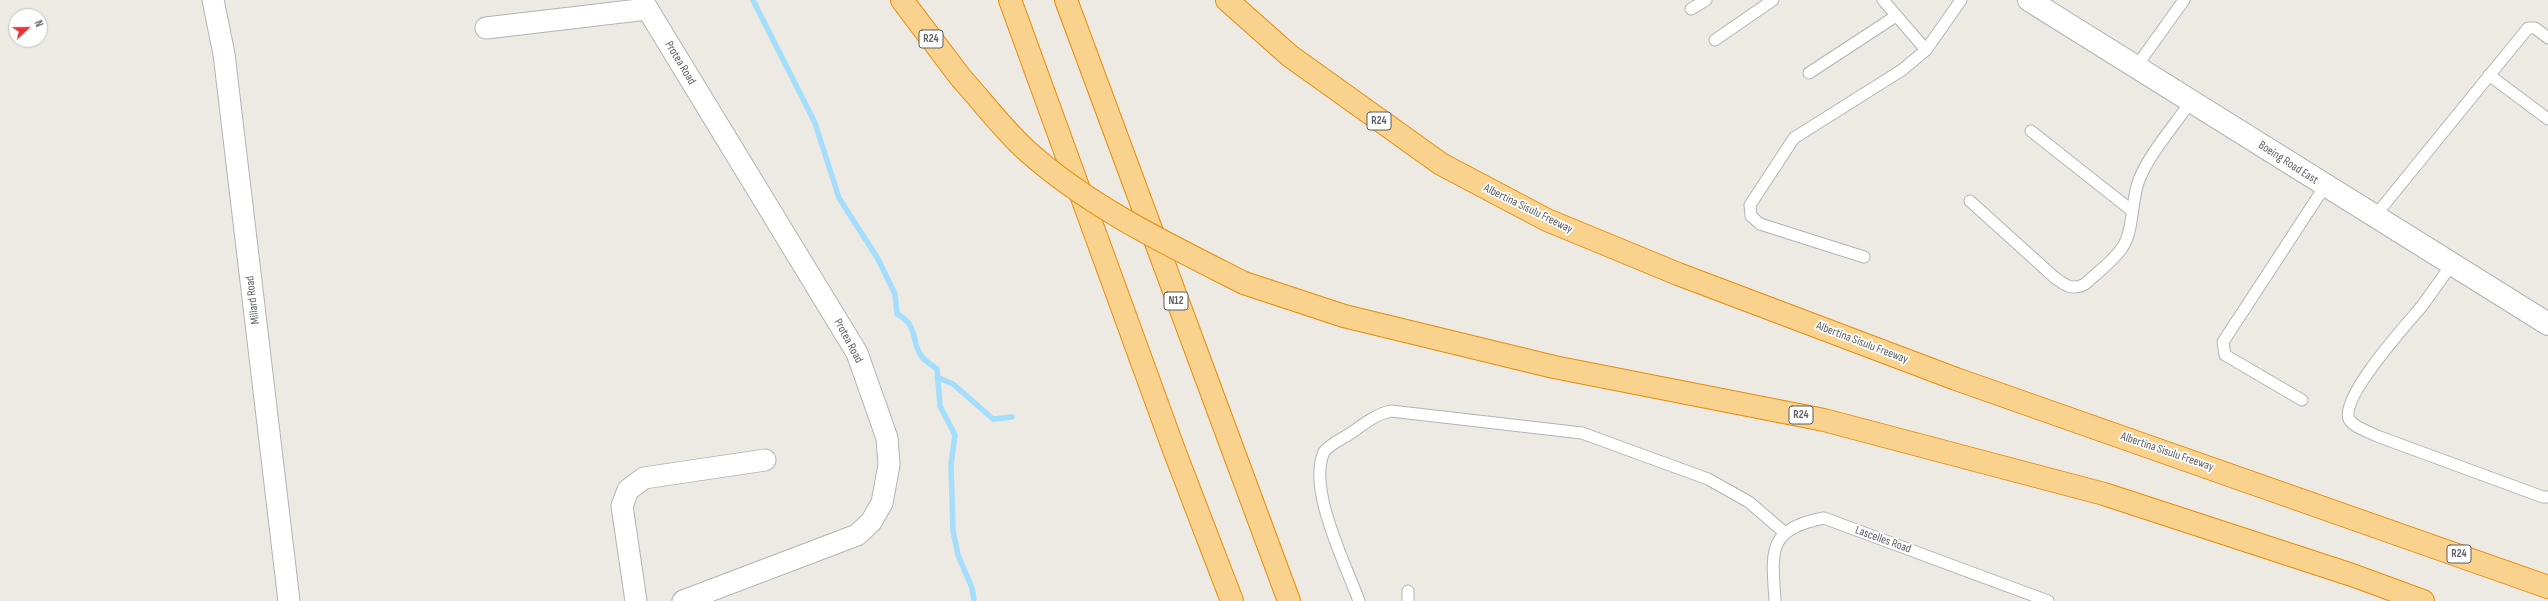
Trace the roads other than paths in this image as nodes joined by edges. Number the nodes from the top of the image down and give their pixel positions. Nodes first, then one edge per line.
1 (213, 0) edge
2 (902, 0) edge
3 (1010, 0) edge
4 (1066, 0) edge
5 (1227, 0) edge
6 (1706, 0) edge
7 (1773, 0) edge
8 (1883, 0) edge
9 (1961, 0) edge
10 (2029, 0) edge
11 (2184, 0) edge
12 (644, 4) edge
13 (1691, 10) dead end
14 (1896, 16) junction
15 (486, 28) dead end
16 (2548, 38) edge
17 (1715, 40) dead end
18 (1926, 50) junction
19 (2136, 67) junction
20 (1809, 73) dead end
21 (2489, 75) junction
22 (2191, 101) junction
23 (2548, 119) edge
24 (2030, 131) dead end
25 (2325, 186) junction
26 (1970, 200) dead end
27 (2131, 210) junction
28 (2375, 216) junction
29 (1864, 257) dead end
30 (2452, 264) junction
31 (2548, 324) edge
32 (2302, 400) dead end
33 (765, 460) dead end
34 (2548, 497) edge
35 (1785, 533) junction
36 (2548, 587) edge
37 (696, 599) edge
38 (290, 601) edge
39 (636, 601) edge
40 (1232, 601) edge
41 (1289, 601) edge
42 (1359, 601) edge
43 (1774, 601) edge
44 (2048, 601) edge
45 (2422, 601) edge

1 - 38 street, Millard Road
2 - 45 highway, R24, bridge
3 - 40 highway
4 - 41 highway, N12
5 - 36 highway, Albertina Sisulu Freeway / R24
6 - 13 lane
7 - 17 lane
8 - 14 lane
9 - 18 lane
10 - 19 street, Boeing Road East
11 - 19 lane
12 - 15 street
12 - 37 street, Protea Road
14 - 18 lane
14 - 20 lane
16 - 21 lane
18 - 29 lane
19 - 22 street, Boeing Road East
21 - 23 lane
21 - 28 lane
22 - 25 street, Boeing Road East
22 - 27 lane
24 - 27 lane
25 - 28 street, Boeing Road East
25 - 32 lane
26 - 27 lane
28 - 30 street, Boeing Road East
30 - 31 street, Boeing Road East
30 - 34 lane
33 - 39 street
35 - 42 lane
35 - 43 lane
35 - 44 lane, Lascelles Road

